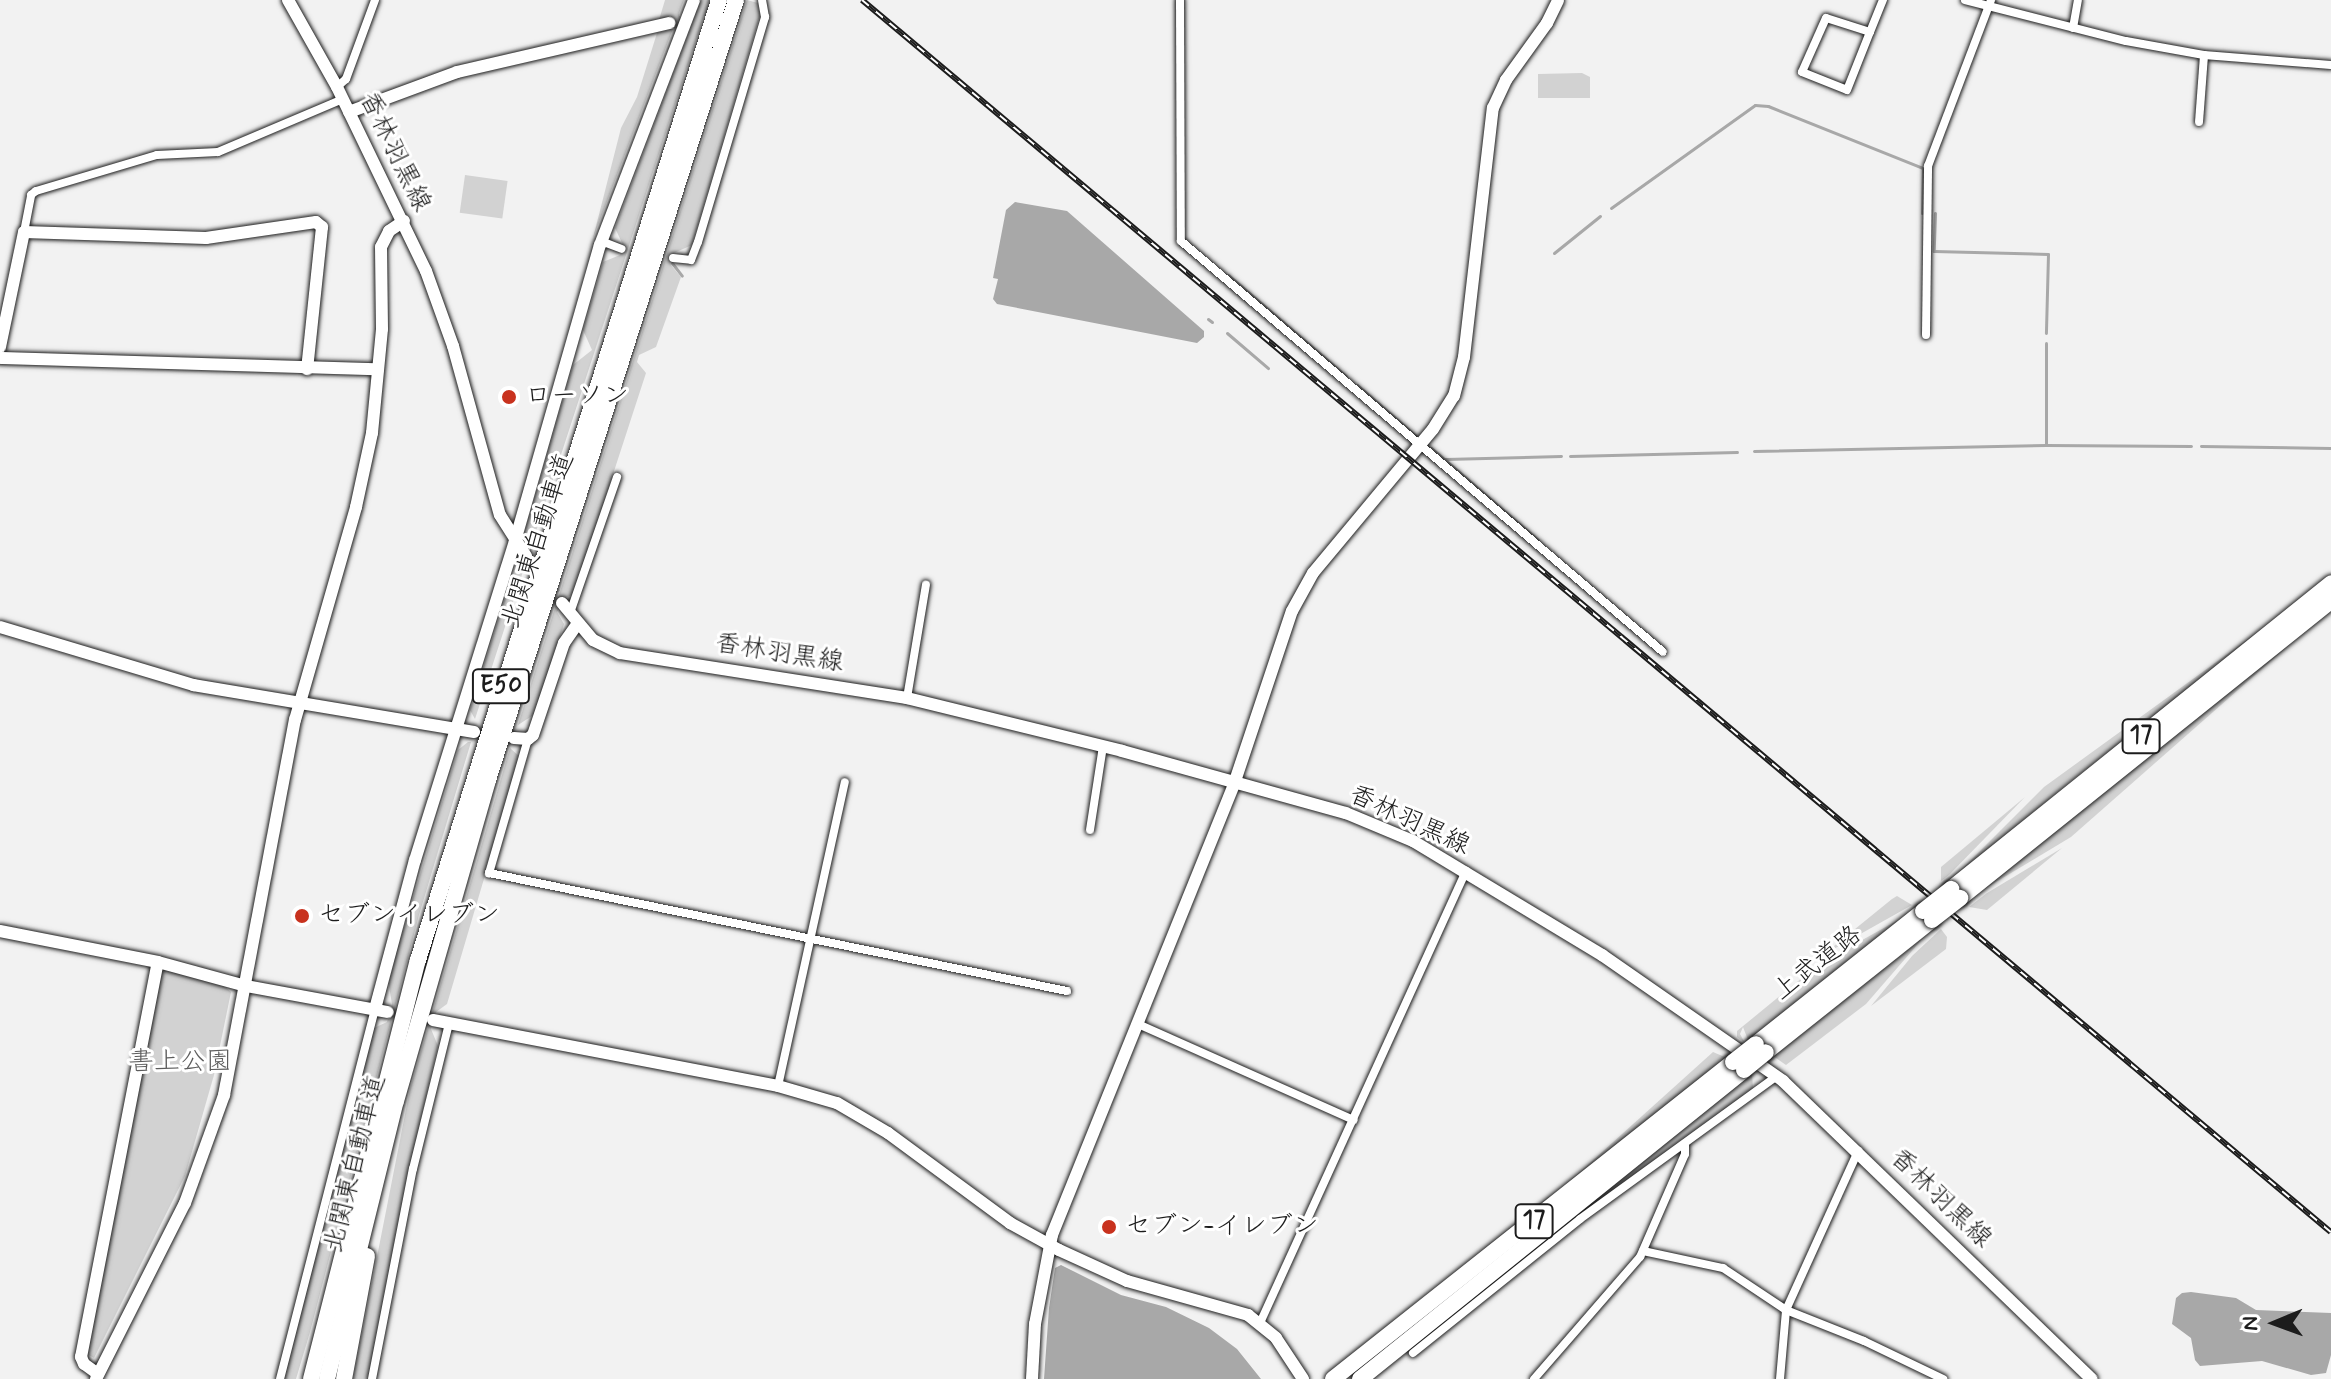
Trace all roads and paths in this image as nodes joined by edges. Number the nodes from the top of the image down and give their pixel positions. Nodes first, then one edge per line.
1 (288, 0) edge
2 (375, 0) edge
3 (694, 0) edge
4 (719, 0) edge
5 (736, 0) edge
6 (762, 0) edge
7 (1180, 0) edge
8 (1558, 0) edge
9 (1883, 0) edge
10 (1965, 0) edge
11 (2078, 0) edge
12 (1991, 3) edge
13 (669, 23) tunnel mouth
14 (2073, 28) junction
15 (1870, 32) junction
16 (2204, 55) junction
17 (2331, 65) edge
18 (343, 99) junction
19 (2199, 122) dead end
20 (404, 221) junction
21 (24, 232) junction
22 (601, 241) junction
23 (622, 249) dead end
24 (673, 258) dead end
25 (1926, 335) dead end
26 (0, 347) edge
27 (0, 358) edge
28 (307, 369) junction
29 (378, 369) junction
30 (1419, 446) junction
31 (617, 477) dead end
32 (515, 541) junction
33 (526, 556) tunnel mouth
34 (2331, 583) edge
35 (926, 585) dead end
36 (2331, 601) edge
37 (570, 613) junction
38 (0, 627) edge
39 (1663, 652) dead end
40 (907, 698) junction
41 (298, 705) junction
42 (455, 728) junction
43 (474, 732) dead end
44 (514, 738) dead end
45 (528, 739) junction
46 (1103, 746) junction
47 (1235, 781) junction
48 (845, 782) dead end
49 (1090, 830) dead end
50 (1466, 871) junction
51 (1955, 894) junction
52 (0, 931) edge
53 (808, 937) junction
54 (158, 962) junction
55 (246, 986) junction
56 (1067, 991) dead end
57 (381, 1010) junction
58 (433, 1020) dead end
59 (449, 1023) junction
60 (1138, 1024) junction
61 (1739, 1066) junction
62 (1777, 1076) junction
63 (778, 1086) junction
64 (396, 1101) junction
65 (1354, 1120) junction
66 (1685, 1144) junction
67 (1858, 1151) junction
68 (1049, 1245) junction
69 (1643, 1251) junction
70 (1526, 1252) junction
71 (1786, 1310) junction
72 (1260, 1323) junction
73 (1433, 1328) junction
74 (1413, 1353) dead end
75 (97, 1376) edge
76 (280, 1379) edge
77 (311, 1379) edge
78 (327, 1379) edge
79 (344, 1379) edge
80 (372, 1379) edge
81 (1032, 1379) edge
82 (1303, 1379) edge
83 (1333, 1379) edge
84 (1360, 1379) edge
85 (1534, 1379) edge
86 (1780, 1379) edge
87 (1943, 1379) edge
88 (2092, 1379) edge

1 - 18 street, 香林羽黒線
2 - 18 street
3 - 22 street
4 - 77 highway, 北関東自動車道 / E50
5 - 64 highway, 北関東自動車道 / E50
6 - 24 street
7 - 30 street
8 - 30 street
9 - 15 street
10 - 12 street
11 - 14 street
12 - 14 street
12 - 25 street
13 - 18 street
14 - 16 street
15 - 15 street
16 - 17 street
16 - 19 street
18 - 20 street, 香林羽黒線
18 - 21 street
20 - 29 street
20 - 32 street, 香林羽黒線
21 - 26 street
21 - 28 street
22 - 23 street
22 - 32 street
27 - 28 street
28 - 29 street
29 - 41 street
30 - 39 street
30 - 47 street
31 - 37 street
32 - 33 street, 香林羽黒線
32 - 42 street
34 - 51 highway, 上武道路 / 17
35 - 40 street
36 - 51 highway, 上武道路 / 17
37 - 40 street, 香林羽黒線
37 - 45 street
38 - 41 street
40 - 46 street, 香林羽黒線
41 - 42 street
41 - 55 street
42 - 43 street
42 - 57 street
44 - 45 street
45 - 53 street
46 - 47 street, 香林羽黒線
46 - 49 street
47 - 50 street, 香林羽黒線
47 - 60 street
48 - 53 street
50 - 62 street, 香林羽黒線
50 - 65 street
51 - 61 highway, 上武道路 / 17, bridge
52 - 54 street
53 - 56 street
53 - 63 street
54 - 55 street
54 - 75 street
55 - 57 street
55 - 75 street
57 - 76 street
58 - 59 street
59 - 63 street
59 - 80 street
60 - 65 street
60 - 68 street
61 - 70 highway, 上武道路 / 17
61 - 83 highway, 上武道路 / 17
62 - 66 street
62 - 67 street, 香林羽黒線
63 - 68 street
64 - 78 highway, 北関東自動車道 / E50
64 - 79 highway
65 - 72 street
66 - 69 street
66 - 70 street
67 - 71 street
67 - 88 street, 香林羽黒線
68 - 72 street
68 - 81 street
69 - 71 street
69 - 85 street
70 - 73 highway, 上武道路 / 17
71 - 86 street
71 - 87 street
72 - 82 street
73 - 74 street
73 - 84 highway, 上武道路 / 17

